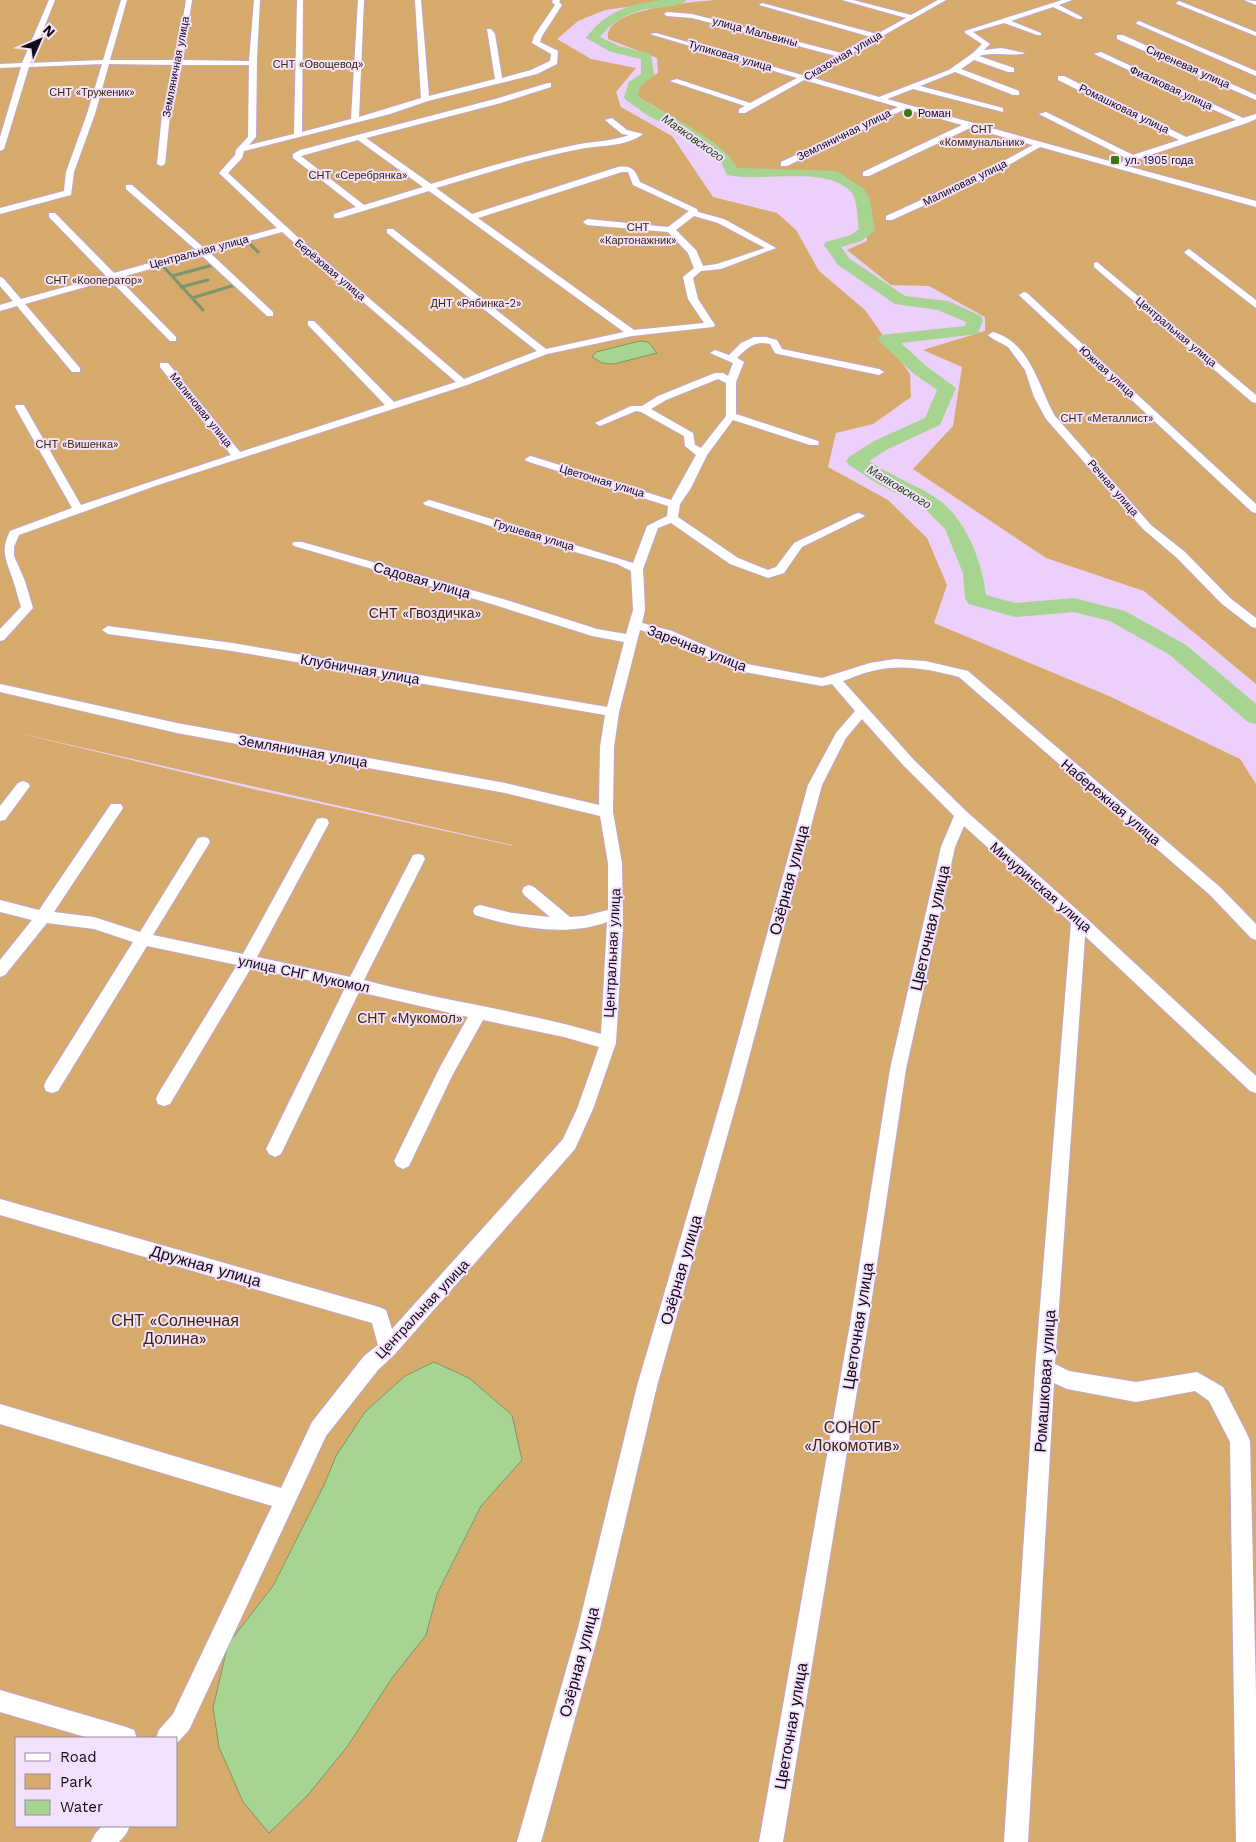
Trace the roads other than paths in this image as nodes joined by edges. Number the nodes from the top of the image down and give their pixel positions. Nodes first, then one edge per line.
1 (52, 0) edge
2 (124, 0) edge
3 (189, 0) edge
4 (257, 0) edge
5 (300, 0) edge
6 (361, 0) edge
7 (418, 0) edge
8 (557, 0) edge
9 (845, 0) edge
10 (943, 0) edge
11 (1248, 0) edge
12 (1060, 2) edge
13 (1179, 3) dead end
14 (1256, 3) edge
15 (762, 5) dead end
16 (667, 14) dead end
17 (911, 17) junction
18 (1080, 18) dead end
19 (1003, 20) junction
20 (1139, 23) dead end
21 (489, 30) dead end
22 (654, 34) dead end
23 (1039, 34) dead end
24 (1256, 34) edge
25 (877, 36) junction
26 (1120, 37) dead end
27 (1020, 52) dead end
28 (1098, 54) dead end
29 (976, 55) junction
30 (843, 56) junction
31 (104, 62) junction
32 (26, 63) junction
33 (254, 63) junction
34 (179, 64) junction
35 (0, 66) edge
36 (954, 69) junction
37 (1011, 70) dead end
38 (1256, 74) edge
39 (806, 77) junction
40 (1061, 78) dead end
41 (499, 81) junction
42 (674, 81) dead end
43 (548, 85) dead end
44 (910, 86) junction
45 (1016, 93) dead end
46 (1256, 98) edge
47 (425, 99) junction
48 (880, 99) junction
49 (750, 106) junction
50 (904, 107) junction
51 (742, 110) dead end
52 (1000, 110) dead end
53 (1043, 114) dead end
54 (1256, 116) edge
55 (355, 120) junction
56 (609, 120) dead end
57 (1244, 121) junction
58 (969, 124) junction
59 (298, 135) junction
60 (361, 138) junction
61 (1188, 140) junction
62 (1040, 144) junction
63 (0, 149) edge
64 (240, 150) junction
65 (1132, 158) junction
66 (161, 164) dead end
67 (784, 164) dead end
68 (1122, 166) junction
69 (866, 174) dead end
70 (129, 187) dead end
71 (429, 187) junction
72 (1246, 201) junction
73 (1256, 204) edge
74 (362, 207) junction
75 (0, 211) edge
76 (1256, 212) edge
77 (692, 213) junction
78 (52, 215) dead end
79 (336, 216) dead end
80 (472, 217) junction
81 (889, 218) dead end
82 (587, 222) dead end
83 (282, 229) junction
84 (670, 230) junction
85 (390, 231) dead end
86 (202, 251) junction
87 (1189, 252) dead end
88 (1097, 265) dead end
89 (699, 269) junction
90 (112, 276) junction
91 (0, 280) edge
92 (1024, 295) dead end
93 (19, 302) junction
94 (1256, 305) edge
95 (0, 308) edge
96 (270, 314) dead end
97 (311, 323) dead end
98 (632, 332) junction
99 (993, 335) dead end
100 (174, 339) dead end
101 (544, 352) junction
102 (164, 365) dead end
103 (76, 370) dead end
104 (878, 372) dead end
105 (731, 382) junction
106 (463, 383) junction
107 (1256, 400) edge
108 (391, 406) junction
109 (20, 407) dead end
110 (644, 409) junction
111 (731, 416) junction
112 (600, 423) dead end
113 (814, 443) dead end
114 (702, 454) junction
115 (238, 456) junction
116 (530, 459) dead end
117 (429, 503) dead end
118 (78, 509) junction
119 (1256, 510) edge
120 (673, 511) junction
121 (859, 516) dead end
122 (298, 544) dead end
123 (4, 551) edge
124 (637, 569) junction
125 (1256, 624) edge
126 (108, 630) dead end
127 (634, 632) junction
128 (1, 636) edge
129 (963, 674) joint
130 (835, 680) junction
131 (0, 688) edge
132 (862, 711) junction
133 (612, 712) junction
134 (24, 786) dead end
135 (116, 808) dead end
136 (606, 812) junction
137 (961, 815) junction
138 (0, 816) edge
139 (322, 823) dead end
140 (203, 842) dead end
141 (418, 859) dead end
142 (529, 891) dead end
143 (0, 906) edge
144 (480, 910) dead end
145 (615, 913) junction
146 (43, 917) junction
147 (1079, 920) junction
148 (565, 922) junction
149 (1256, 934) edge
150 (144, 939) junction
151 (248, 962) junction
152 (0, 971) edge
153 (354, 984) junction
154 (479, 1012) junction
155 (608, 1043) junction
156 (52, 1086) dead end
157 (1256, 1086) edge
158 (164, 1099) dead end
159 (275, 1148) dead end
160 (403, 1161) dead end
161 (0, 1207) edge
162 (388, 1348) junction
163 (1045, 1368) junction
164 (0, 1414) edge
165 (286, 1500) junction
166 (0, 1701) edge
167 (123, 1737) edge
168 (168, 1737) edge
169 (117, 1827) edge
170 (103, 1842) edge
171 (529, 1842) edge
172 (771, 1842) edge
173 (1016, 1842) edge
174 (1248, 1842) edge

1 - 32 street
2 - 31 street
3 - 34 street, Земляничная улица
4 - 33 street
5 - 59 street
6 - 55 street
7 - 47 street
8 - 41 street
9 - 17 street
10 - 17 street, Сказочная улица
11 - 14 street
12 - 18 street
12 - 19 street
13 - 24 street
15 - 25 street
16 - 30 street, улица Мальвины
17 - 25 street, Сказочная улица
19 - 23 street
19 - 29 street
20 - 38 street
21 - 41 street
22 - 39 street, Тупиковая улица
25 - 30 street, Сказочная улица
26 - 46 street, Сиреневая улица
27 - 29 street
28 - 57 street, Фиалковая улица
29 - 36 street
29 - 37 street
30 - 39 street, Сказочная улица
31 - 32 street
31 - 34 street
31 - 75 street
32 - 35 street
32 - 63 street
33 - 34 street
33 - 64 street
34 - 66 street, Земляничная улица
36 - 44 street
36 - 45 street
39 - 48 street, Тупиковая улица
39 - 49 street, Сказочная улица
40 - 61 street, Ромашковая улица
41 - 47 street
42 - 49 street
43 - 60 street
44 - 48 street
44 - 52 street
47 - 55 street
48 - 50 street, Тупиковая улица
49 - 51 street, Сказочная улица
50 - 58 street, Тупиковая улица
50 - 67 street, Земляничная улица
53 - 65 street
54 - 57 street
55 - 59 street
56 - 71 street
57 - 61 street
58 - 62 street, Тупиковая улица
58 - 69 street
59 - 64 street
60 - 71 street
60 - 74 street
61 - 65 street
62 - 68 street, Тупиковая улица
62 - 81 street, Малиновая улица
64 - 83 street, Берёзовая улица
65 - 68 street
68 - 72 street, Тупиковая улица
70 - 86 street
71 - 74 street
71 - 80 street
72 - 73 street, Тупиковая улица
72 - 76 street
74 - 79 street
77 - 80 street
77 - 84 street
77 - 89 street
78 - 90 street
80 - 98 street
82 - 84 street
83 - 86 street, Центральная улица
83 - 106 street, Берёзовая улица
84 - 89 street
85 - 101 street
86 - 90 street, Центральная улица
86 - 96 street
87 - 94 street
88 - 107 street, Центральная улица
89 - 98 street
90 - 93 street, Центральная улица
90 - 100 street
91 - 93 street
92 - 119 street, Южная улица
93 - 95 street, Центральная улица
93 - 103 street
97 - 108 street
98 - 101 street
99 - 125 street, Речная улица
101 - 106 street
102 - 115 street, Малиновая улица
104 - 105 street
105 - 110 street
105 - 111 street
106 - 108 street
108 - 115 street
109 - 118 street
110 - 112 street
110 - 114 street
111 - 113 street
111 - 114 street, Центральная улица
114 - 120 street, Центральная улица
115 - 118 street
116 - 120 street, Цветочная улица
117 - 124 street, Грушевая улица
118 - 123 street
120 - 121 street
120 - 124 street, Центральная улица
122 - 127 street, Садовая улица
123 - 128 street
124 - 127 street, Центральная улица
126 - 133 street, Клубничная улица
127 - 130 street, Заречная улица
127 - 133 street, Центральная улица
129 - 130 street, Заречная улица
129 - 149 street, Набережная улица
130 - 132 street, Мичуринская улица
131 - 136 street, Земляничная улица
132 - 137 street, Мичуринская улица
132 - 171 street, Озёрная улица
133 - 136 street, Центральная улица
134 - 138 street
135 - 146 street
136 - 145 street, Центральная улица
137 - 147 street, Мичуринская улица
137 - 172 street, Цветочная улица
139 - 151 street
140 - 150 street
141 - 153 street
142 - 148 street
143 - 146 street, улица СНГ Мукомол
144 - 148 street
145 - 148 street
145 - 155 street, Центральная улица
146 - 150 street, улица СНГ Мукомол
146 - 152 street
147 - 157 street, Мичуринская улица
147 - 163 street, Ромашковая улица
150 - 151 street, улица СНГ Мукомол
150 - 156 street
151 - 153 street, улица СНГ Мукомол
151 - 158 street
153 - 154 street, улица СНГ Мукомол
153 - 159 street
154 - 155 street, улица СНГ Мукомол
154 - 160 street
155 - 162 street, Центральная улица
161 - 162 street, Дружная улица
162 - 165 street, Центральная улица
163 - 173 street, Ромашковая улица
163 - 174 street
164 - 165 street
165 - 168 street, Центральная улица
166 - 167 street
169 - 170 street

